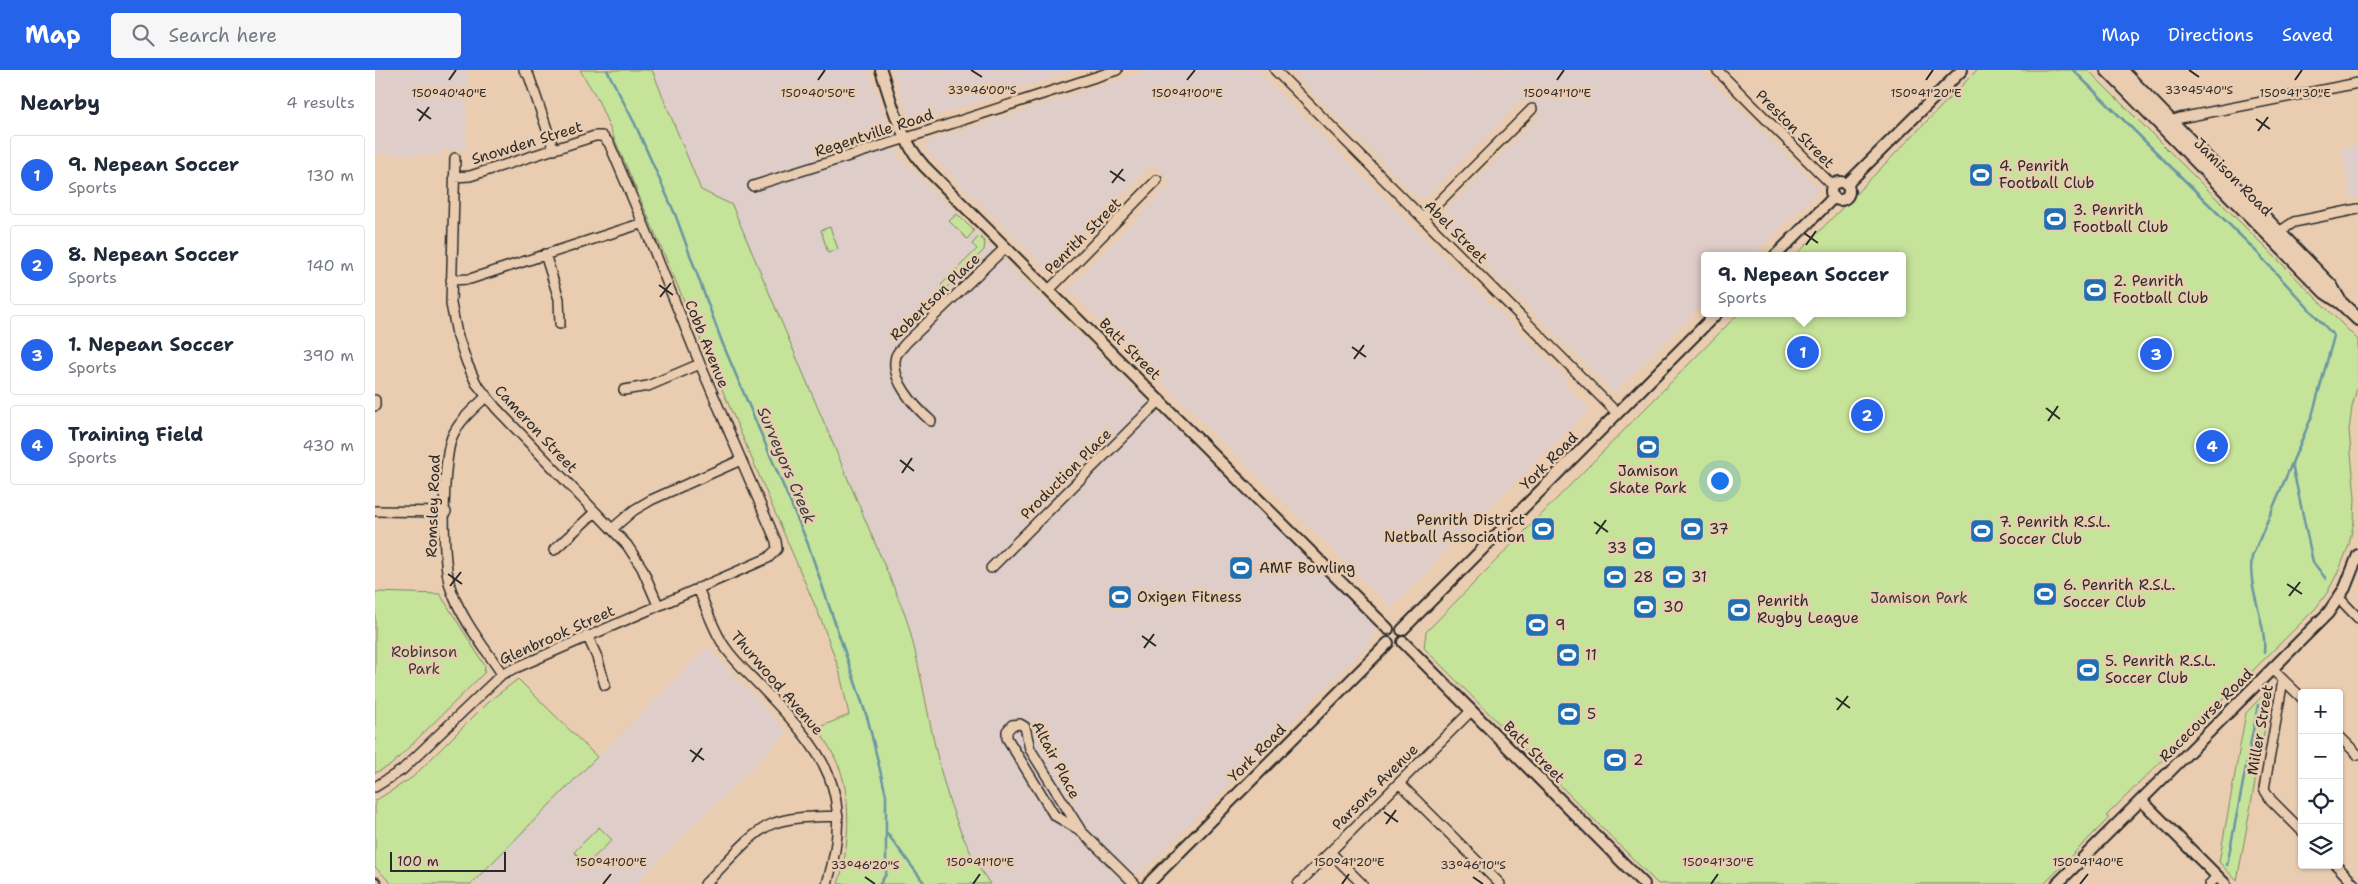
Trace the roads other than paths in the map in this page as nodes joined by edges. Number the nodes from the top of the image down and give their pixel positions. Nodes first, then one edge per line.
1 (525, 70) edge
2 (881, 70) edge
3 (1117, 70) edge
4 (1275, 70) edge
5 (1717, 70) edge
6 (1961, 70) edge
7 (2107, 70) edge
8 (2121, 70) edge
9 (2358, 83) edge
10 (1532, 109) dead end
11 (2171, 121) junction
12 (905, 138) junction
13 (554, 150) junction
14 (455, 158) dead end
15 (454, 177) junction
16 (1157, 180) dead end
17 (1846, 185) junction
18 (753, 186) dead end
19 (1833, 192) junction
20 (2358, 209) edge
21 (1423, 218) junction
22 (643, 223) junction
23 (2279, 232) junction
24 (1006, 247) junction
25 (1779, 252) edge
26 (545, 254) junction
27 (451, 280) junction
28 (1049, 290) junction
29 (2340, 302) junction
30 (1713, 317) edge
31 (2358, 320) edge
32 (560, 324) dead end
33 (700, 364) junction
34 (624, 390) dead end
35 (486, 397) junction
36 (375, 400) edge
37 (1160, 400) junction
38 (375, 406) edge
39 (1617, 413) junction
40 (931, 420) dead end
41 (741, 460) junction
42 (375, 511) edge
43 (446, 512) junction
44 (595, 512) junction
45 (612, 529) junction
46 (777, 549) joint
47 (554, 550) dead end
48 (2358, 555) edge
49 (991, 568) dead end
50 (698, 588) junction
51 (2339, 598) junction
52 (658, 605) junction
53 (2358, 618) edge
54 (1388, 629) junction
55 (1402, 630) junction
56 (587, 636) junction
57 (1403, 642) junction
58 (1388, 644) junction
59 (2273, 670) junction
60 (502, 674) junction
61 (2283, 680) junction
62 (605, 685) dead end
63 (2298, 694) edge
64 (1471, 710) junction
65 (2343, 740) edge
66 (2358, 755) edge
67 (1399, 783) junction
68 (375, 787) edge
69 (2141, 800) junction
70 (837, 816) junction
71 (2298, 827) edge
72 (1081, 831) junction
73 (1330, 852) junction
74 (2340, 869) edge
75 (2217, 881) edge
76 (705, 884) edge
77 (827, 884) edge
78 (1135, 884) edge
79 (1148, 884) edge
80 (1298, 884) edge
81 (1363, 884) edge
82 (1500, 884) edge
83 (1645, 884) edge
84 (2057, 884) edge
85 (2354, 884) edge

1 - 13 street
2 - 12 street, Batt Street
3 - 12 street, Regentville Road
4 - 21 street, Abel Street
5 - 19 street, Preston Street
6 - 17 street
7 - 29 main road, Jamison Road
8 - 11 main road, Jamison Road
9 - 11 street
10 - 21 street
11 - 23 main road, Jamison Road
12 - 18 street, Regentville Road
12 - 24 street, Batt Street
13 - 15 street, Snowden Street
13 - 22 street, Snowden Street
14 - 15 street, Cameron Street
15 - 27 street, Cameron Street
16 - 28 street, Penrith Street
17 - 19 street
17 - 19 street
19 - 25 street
20 - 23 street
21 - 39 street, Abel Street
22 - 26 street
22 - 33 street, Cobb Avenue
23 - 29 main road, Jamison Road
24 - 28 street, Batt Street
24 - 40 street, Robertson Place
26 - 27 street
26 - 32 street
27 - 35 street, Cameron Street
28 - 37 street, Batt Street
29 - 31 main road, Jamison Road
30 - 39 street, York Road
33 - 34 street
33 - 41 street, Cobb Avenue
35 - 43 street, Romsley Road
35 - 44 street, Cameron Street
36 - 38 street
37 - 49 street, Production Place
37 - 54 street, Batt Street
39 - 55 street, York Road
41 - 45 street
41 - 46 street, Cobb Avenue
42 - 43 street
43 - 60 street, Romsley Road
44 - 45 street, Cameron Street
44 - 47 street
45 - 52 street, Cameron Street
46 - 50 street, Glenbrook Street
48 - 51 street, Racecourse Road
50 - 52 street, Glenbrook Street
50 - 70 street, Thurwood Avenue
51 - 53 street
51 - 59 street, Racecourse Road
52 - 56 street, Glenbrook Street
54 - 55 street
54 - 58 street
55 - 57 street
56 - 60 street, Glenbrook Street
56 - 62 street
57 - 58 street
57 - 64 street, Batt Street
58 - 79 street, York Road
59 - 61 street
59 - 69 street, Racecourse Road
60 - 68 street, Glenbrook Street
61 - 63 street
61 - 71 street, Miller Street
64 - 67 street, Parsons Avenue
64 - 83 street, Batt Street
65 - 66 street
67 - 73 street, Parsons Avenue
67 - 82 street
69 - 75 street
69 - 84 street, Racecourse Road
70 - 76 street
70 - 77 street, Thurwood Avenue
72 - 72 street, Altair Place
72 - 78 street, Altair Place
73 - 80 street, Parsons Avenue
73 - 81 street
74 - 85 street

